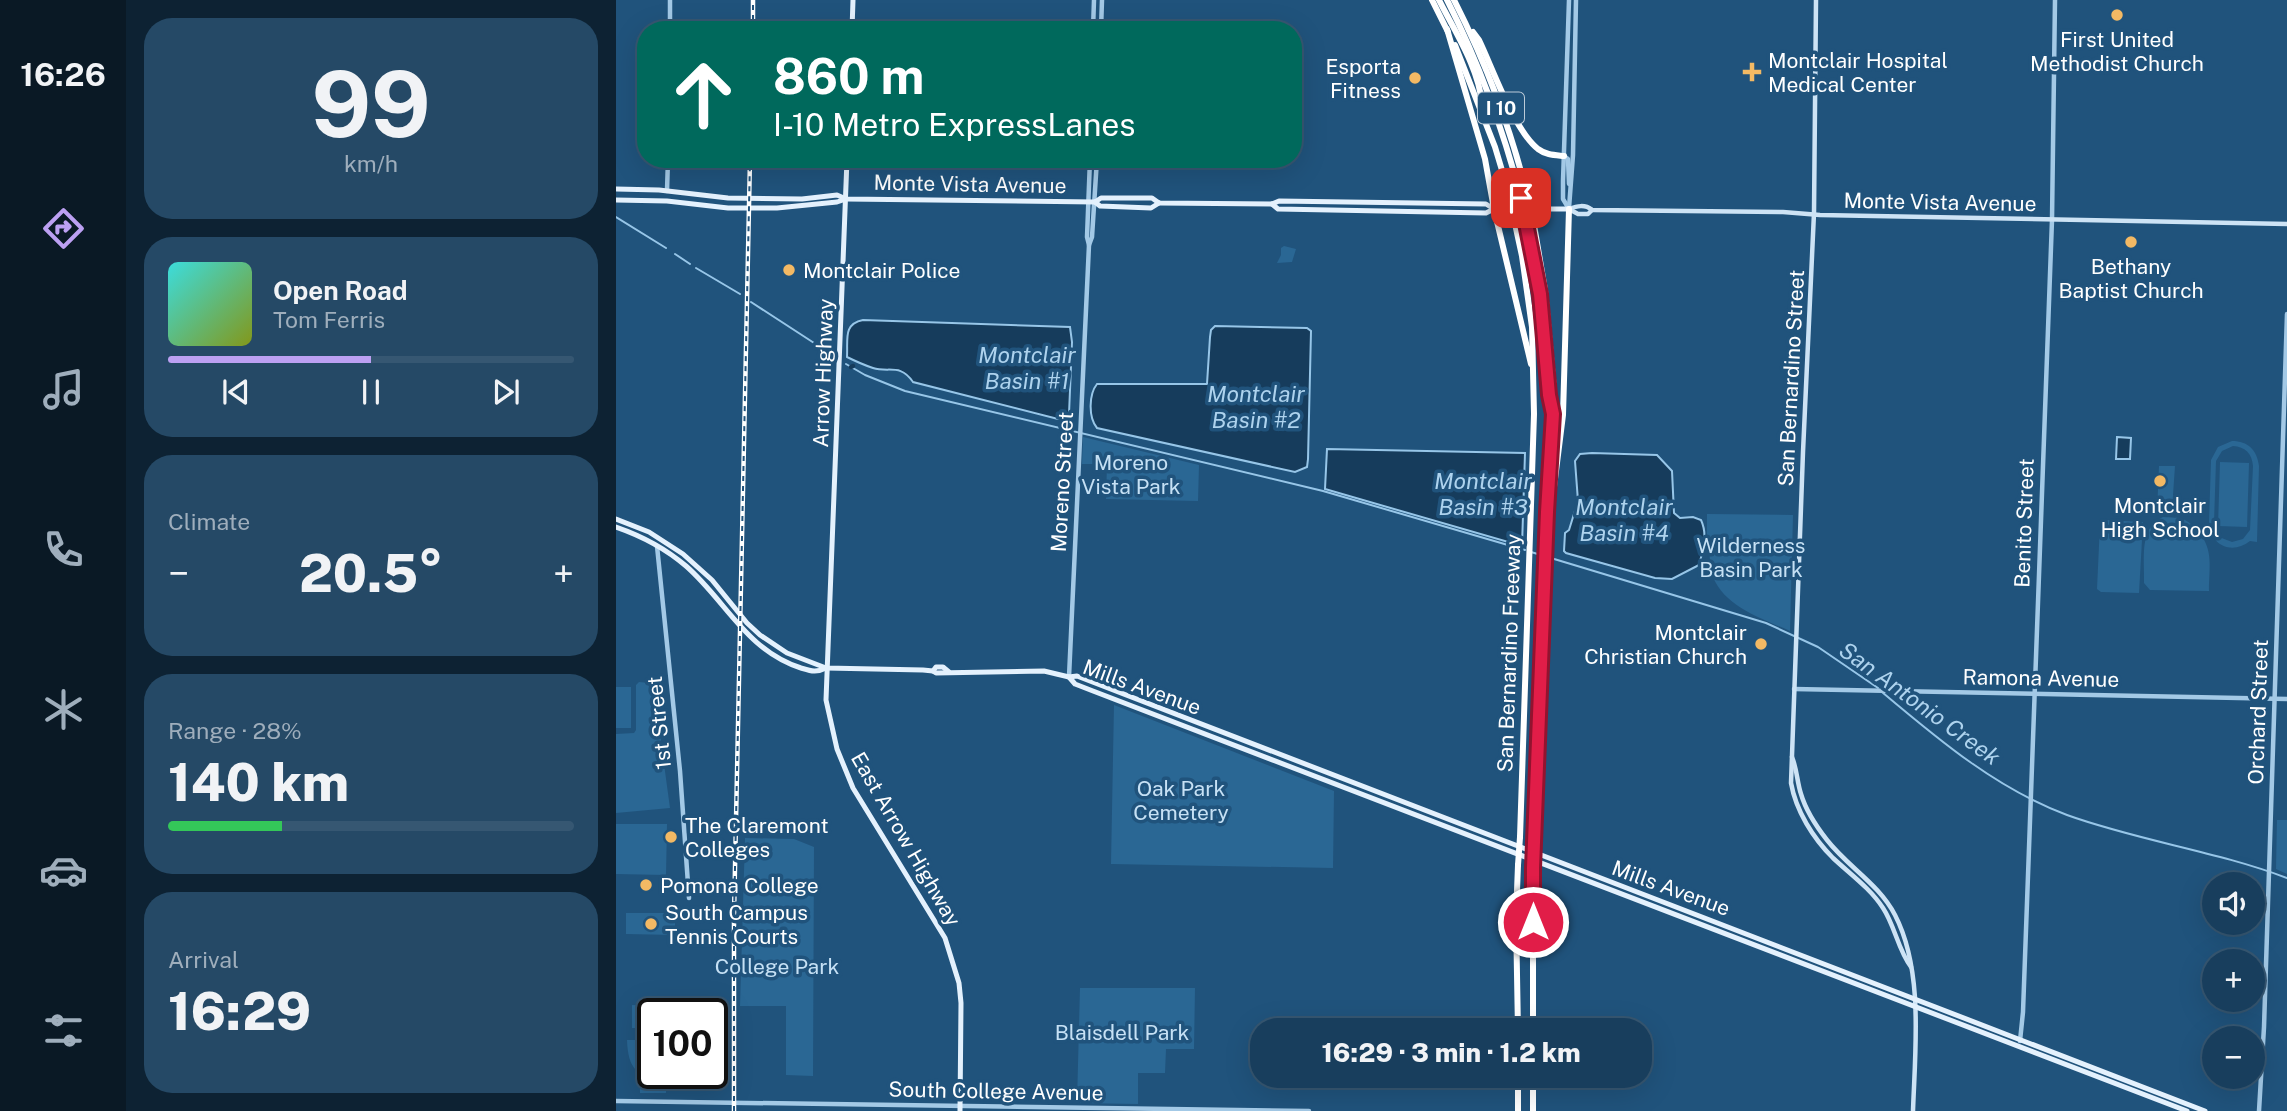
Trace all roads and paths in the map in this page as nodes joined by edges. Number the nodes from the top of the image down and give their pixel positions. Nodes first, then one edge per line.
1 (670, 0) edge
2 (853, 0) edge
3 (1094, 0) edge
4 (1102, 0) edge
5 (1432, 0) edge
6 (1439, 0) edge
7 (1447, 0) edge
8 (1454, 0) edge
9 (1569, 0) edge
10 (1576, 0) edge
11 (1816, 0) edge
12 (2054, 0) edge
13 (670, 21) edge
14 (852, 21) edge
15 (1093, 21) edge
16 (1101, 21) edge
17 (1465, 22) junction
18 (1447, 29) junction
19 (1483, 113) junction
20 (1564, 156) junction
21 (668, 168) edge
22 (847, 168) edge
23 (1090, 168) edge
24 (1096, 168) edge
25 (616, 189) edge
26 (667, 191) junction
27 (1571, 191) junction
28 (846, 198) junction
29 (1525, 198) junction
30 (616, 200) edge
31 (1091, 202) junction
32 (1159, 203) junction
33 (1494, 209) junction
34 (1569, 209) junction
35 (1814, 213) junction
36 (2052, 220) junction
37 (2287, 224) edge
38 (2287, 314) edge
39 (1533, 372) junction
40 (1547, 512) junction
41 (616, 519) edge
42 (616, 527) edge
43 (657, 546) junction
44 (830, 587) joint
45 (826, 668) junction
46 (1069, 677) junction
47 (1794, 689) junction
48 (2035, 694) junction
49 (2274, 699) junction
50 (2287, 699) edge
51 (1183, 722) junction
52 (689, 898) dead end
53 (1914, 999) junction
54 (1915, 1007) junction
55 (1518, 1018) edge
56 (1533, 1018) edge
57 (2019, 1043) junction
58 (1518, 1088) edge
59 (1533, 1088) edge
60 (616, 1101) edge
61 (960, 1109) edge
62 (1309, 1111) edge
63 (1518, 1111) edge
64 (1533, 1111) edge
65 (1913, 1111) edge
66 (2187, 1111) edge
67 (2206, 1111) edge
68 (2259, 1111) edge

1 - 13 street
2 - 14 main road
3 - 15 street
4 - 16 street
5 - 18 highway, San Bernardino Freeway / I 10
6 - 19 highway
7 - 29 highway
8 - 17 highway, San Bernardino Freeway / I 10
9 - 20 street
10 - 27 street
11 - 35 main road, San Bernardino Street
12 - 36 street, Benito Street
17 - 20 highway
17 - 29 highway, San Bernardino Freeway / I 10
18 - 19 highway, San Bernardino Freeway / I 10
18 - 33 highway
19 - 39 highway, San Bernardino Freeway / I 10, bridge
20 - 27 street
20 - 34 street
21 - 26 street
22 - 28 main road, Arrow Highway
23 - 31 street, Moreno Street
24 - 31 street, Moreno Street
25 - 26 main road, Monte Vista Avenue
26 - 28 main road, Monte Vista Avenue
27 - 34 street
28 - 30 main road, Monte Vista Avenue
28 - 31 main road, Monte Vista Avenue
28 - 44 main road, Arrow Highway
29 - 40 highway, San Bernardino Freeway / I 10, bridge
31 - 32 main road, Monte Vista Avenue
31 - 32 main road, Monte Vista Avenue
31 - 46 street, Moreno Street
32 - 33 main road, Monte Vista Avenue
33 - 34 main road, Monte Vista Avenue
33 - 39 highway
34 - 35 main road, Monte Vista Avenue
34 - 40 highway
35 - 36 main road, Monte Vista Avenue
35 - 47 main road, San Bernardino Street
36 - 37 main road, Monte Vista Avenue
36 - 48 street, Benito Street
38 - 49 street, Orchard Street
39 - 55 highway, San Bernardino Freeway / I 10, bridge
40 - 56 highway, San Bernardino Freeway / I 10, bridge
41 - 45 main road
42 - 43 main road
43 - 45 main road
43 - 52 street, 1st Street
44 - 45 main road, East Arrow Highway
45 - 46 main road, Mills Avenue
45 - 61 main road, East Arrow Highway
46 - 51 main road, Mills Avenue
47 - 48 street, Ramona Avenue
47 - 53 main road, San Bernardino Street
48 - 49 street, Ramona Avenue
48 - 57 street, Benito Street
49 - 50 street, Ramona Avenue
49 - 68 street, Orchard Street
51 - 53 main road, Mills Avenue
51 - 54 main road, Mills Avenue
53 - 54 main road, San Bernardino Street
53 - 57 main road, Mills Avenue
54 - 57 main road, Mills Avenue
54 - 65 main road, San Bernardino Street
57 - 66 main road, Mills Avenue
57 - 67 main road, Mills Avenue
58 - 63 highway
59 - 64 highway
60 - 61 street, South College Avenue
61 - 62 street, South College Avenue

